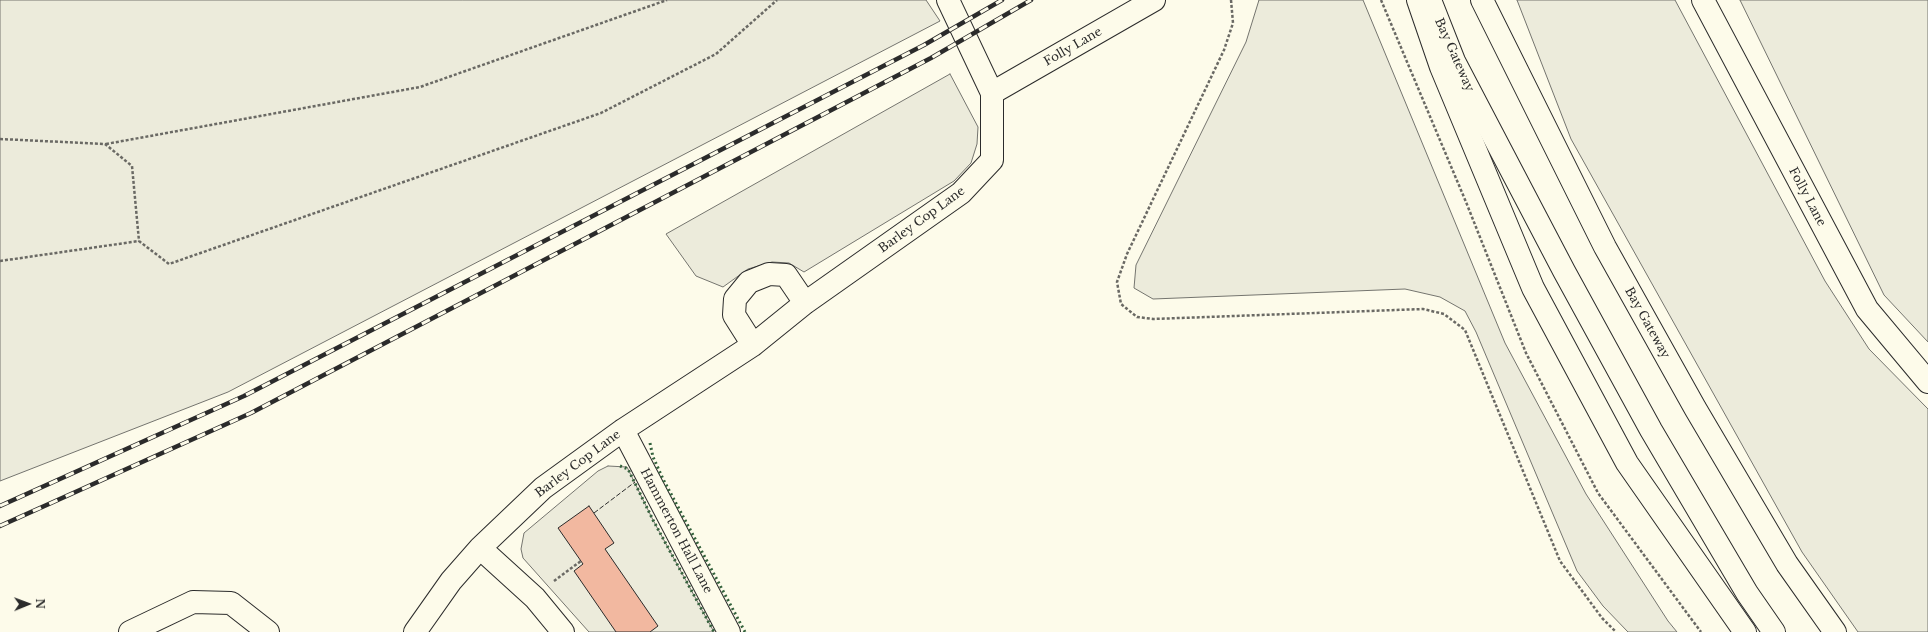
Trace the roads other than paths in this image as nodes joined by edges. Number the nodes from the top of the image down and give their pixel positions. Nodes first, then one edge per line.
1 (948, 0) edge
2 (1154, 0) edge
3 (1418, 0) edge
4 (1430, 0) edge
5 (1482, 0) edge
6 (1703, 0) edge
7 (992, 93) junction
8 (805, 303) junction
9 (752, 345) junction
10 (1928, 382) edge
11 (623, 430) junction
12 (480, 548) junction
13 (130, 632) edge
14 (268, 632) edge
15 (415, 632) edge
16 (563, 632) edge
17 (729, 632) edge
18 (1745, 632) edge
19 (1774, 632) edge
20 (1835, 632) edge

1 - 7 main road, Barley Cop Lane
2 - 7 main road, Folly Lane
3 - 18 main road
4 - 19 main road, Bay Gateway
5 - 20 main road, Bay Gateway
6 - 10 main road, Folly Lane
7 - 8 main road, Barley Cop Lane
8 - 9 main road, Barley Cop Lane
8 - 9 main road
9 - 11 main road, Barley Cop Lane
11 - 12 main road, Barley Cop Lane
11 - 17 main road, Hammerton Hall Lane
12 - 15 main road, Barley Cop Lane
12 - 16 main road
13 - 14 main road

